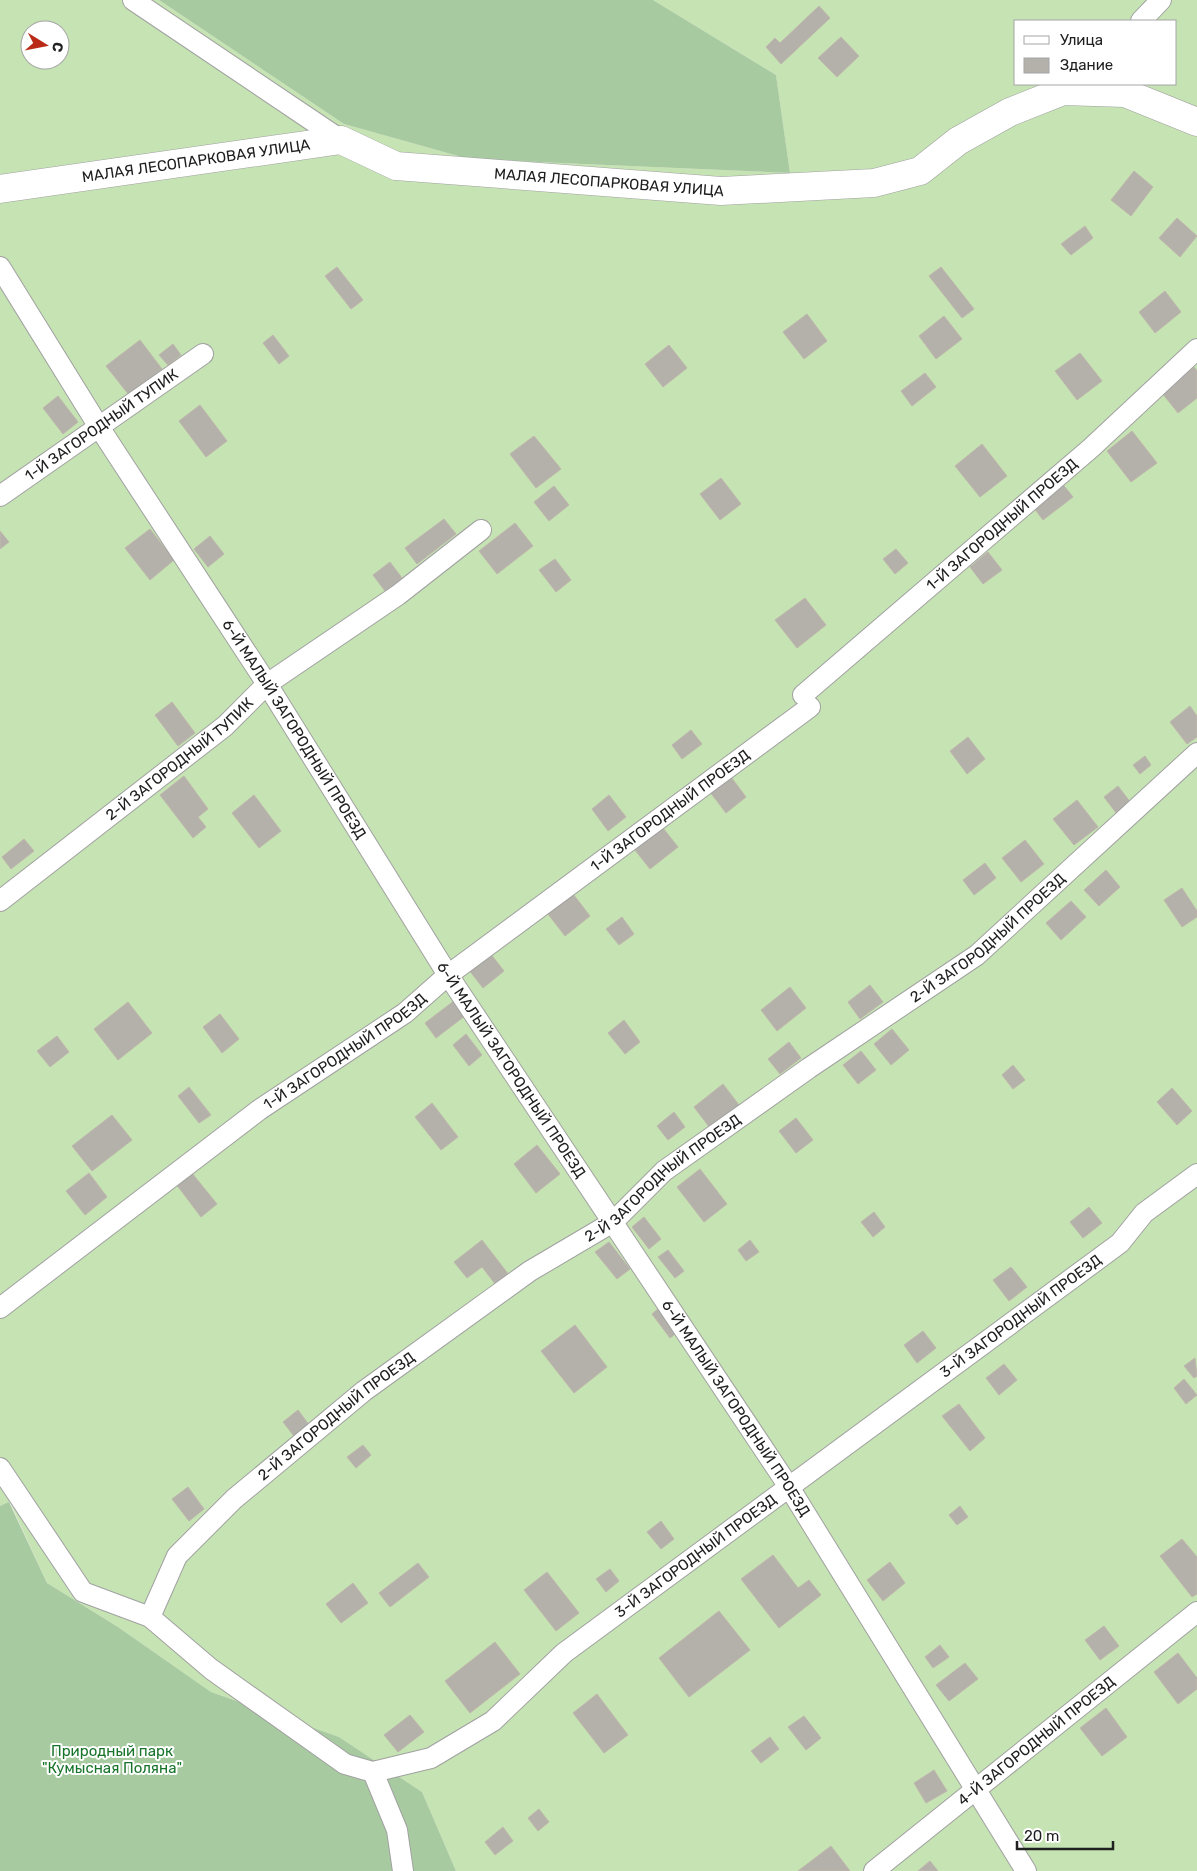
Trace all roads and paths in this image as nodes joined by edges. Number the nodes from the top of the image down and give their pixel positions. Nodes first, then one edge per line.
1 (133, 0) edge
2 (1162, 0) edge
3 (1142, 20) edge
4 (1126, 88) edge
5 (1197, 122) edge
6 (341, 140) junction
7 (0, 189) edge
8 (0, 267) edge
9 (1197, 349) edge
10 (203, 354) dead end
11 (99, 427) junction
12 (0, 496) edge
13 (481, 530) dead end
14 (267, 684) junction
15 (1197, 753) edge
16 (0, 900) edge
17 (448, 975) junction
18 (1197, 1174) edge
19 (612, 1222) junction
20 (0, 1308) edge
21 (0, 1468) edge
22 (789, 1487) junction
23 (1197, 1612) edge
24 (150, 1617) junction
25 (373, 1772) junction
26 (977, 1789) junction
27 (402, 1871) edge
28 (874, 1871) edge
29 (1026, 1871) edge

1 - 6 lane
2 - 3 lane
4 - 5 street, МАЛАЯ ЛЕСОПАРКОВАЯ УЛИЦА
4 - 6 street, МАЛАЯ ЛЕСОПАРКОВАЯ УЛИЦА
6 - 7 street, МАЛАЯ ЛЕСОПАРКОВАЯ УЛИЦА
8 - 11 lane, 6-Й МАЛЫЙ ЗАГОРОДНЫЙ ПРОЕЗД
9 - 17 lane, 1-Й ЗАГОРОДНЫЙ ПРОЕЗД
10 - 11 lane, 1-Й ЗАГОРОДНЫЙ ТУПИК
11 - 12 lane, 1-Й ЗАГОРОДНЫЙ ТУПИК
11 - 14 lane, 6-Й МАЛЫЙ ЗАГОРОДНЫЙ ПРОЕЗД
13 - 14 lane, 2-Й ЗАГОРОДНЫЙ ТУПИК
14 - 16 lane, 2-Й ЗАГОРОДНЫЙ ТУПИК
14 - 17 lane, 6-Й МАЛЫЙ ЗАГОРОДНЫЙ ПРОЕЗД
15 - 19 lane, 2-Й ЗАГОРОДНЫЙ ПРОЕЗД
17 - 19 lane, 6-Й МАЛЫЙ ЗАГОРОДНЫЙ ПРОЕЗД
17 - 20 lane, 1-Й ЗАГОРОДНЫЙ ПРОЕЗД
18 - 22 lane, 3-Й ЗАГОРОДНЫЙ ПРОЕЗД
19 - 22 lane, 6-Й МАЛЫЙ ЗАГОРОДНЫЙ ПРОЕЗД
19 - 24 lane, 2-Й ЗАГОРОДНЫЙ ПРОЕЗД
21 - 24 lane
22 - 25 lane, 3-Й ЗАГОРОДНЫЙ ПРОЕЗД
22 - 26 lane, 6-Й МАЛЫЙ ЗАГОРОДНЫЙ ПРОЕЗД
23 - 26 lane, 4-Й ЗАГОРОДНЫЙ ПРОЕЗД
24 - 25 lane
25 - 27 lane
26 - 28 lane, 4-Й ЗАГОРОДНЫЙ ПРОЕЗД
26 - 29 lane, 6-Й МАЛЫЙ ЗАГОРОДНЫЙ ПРОЕЗД

